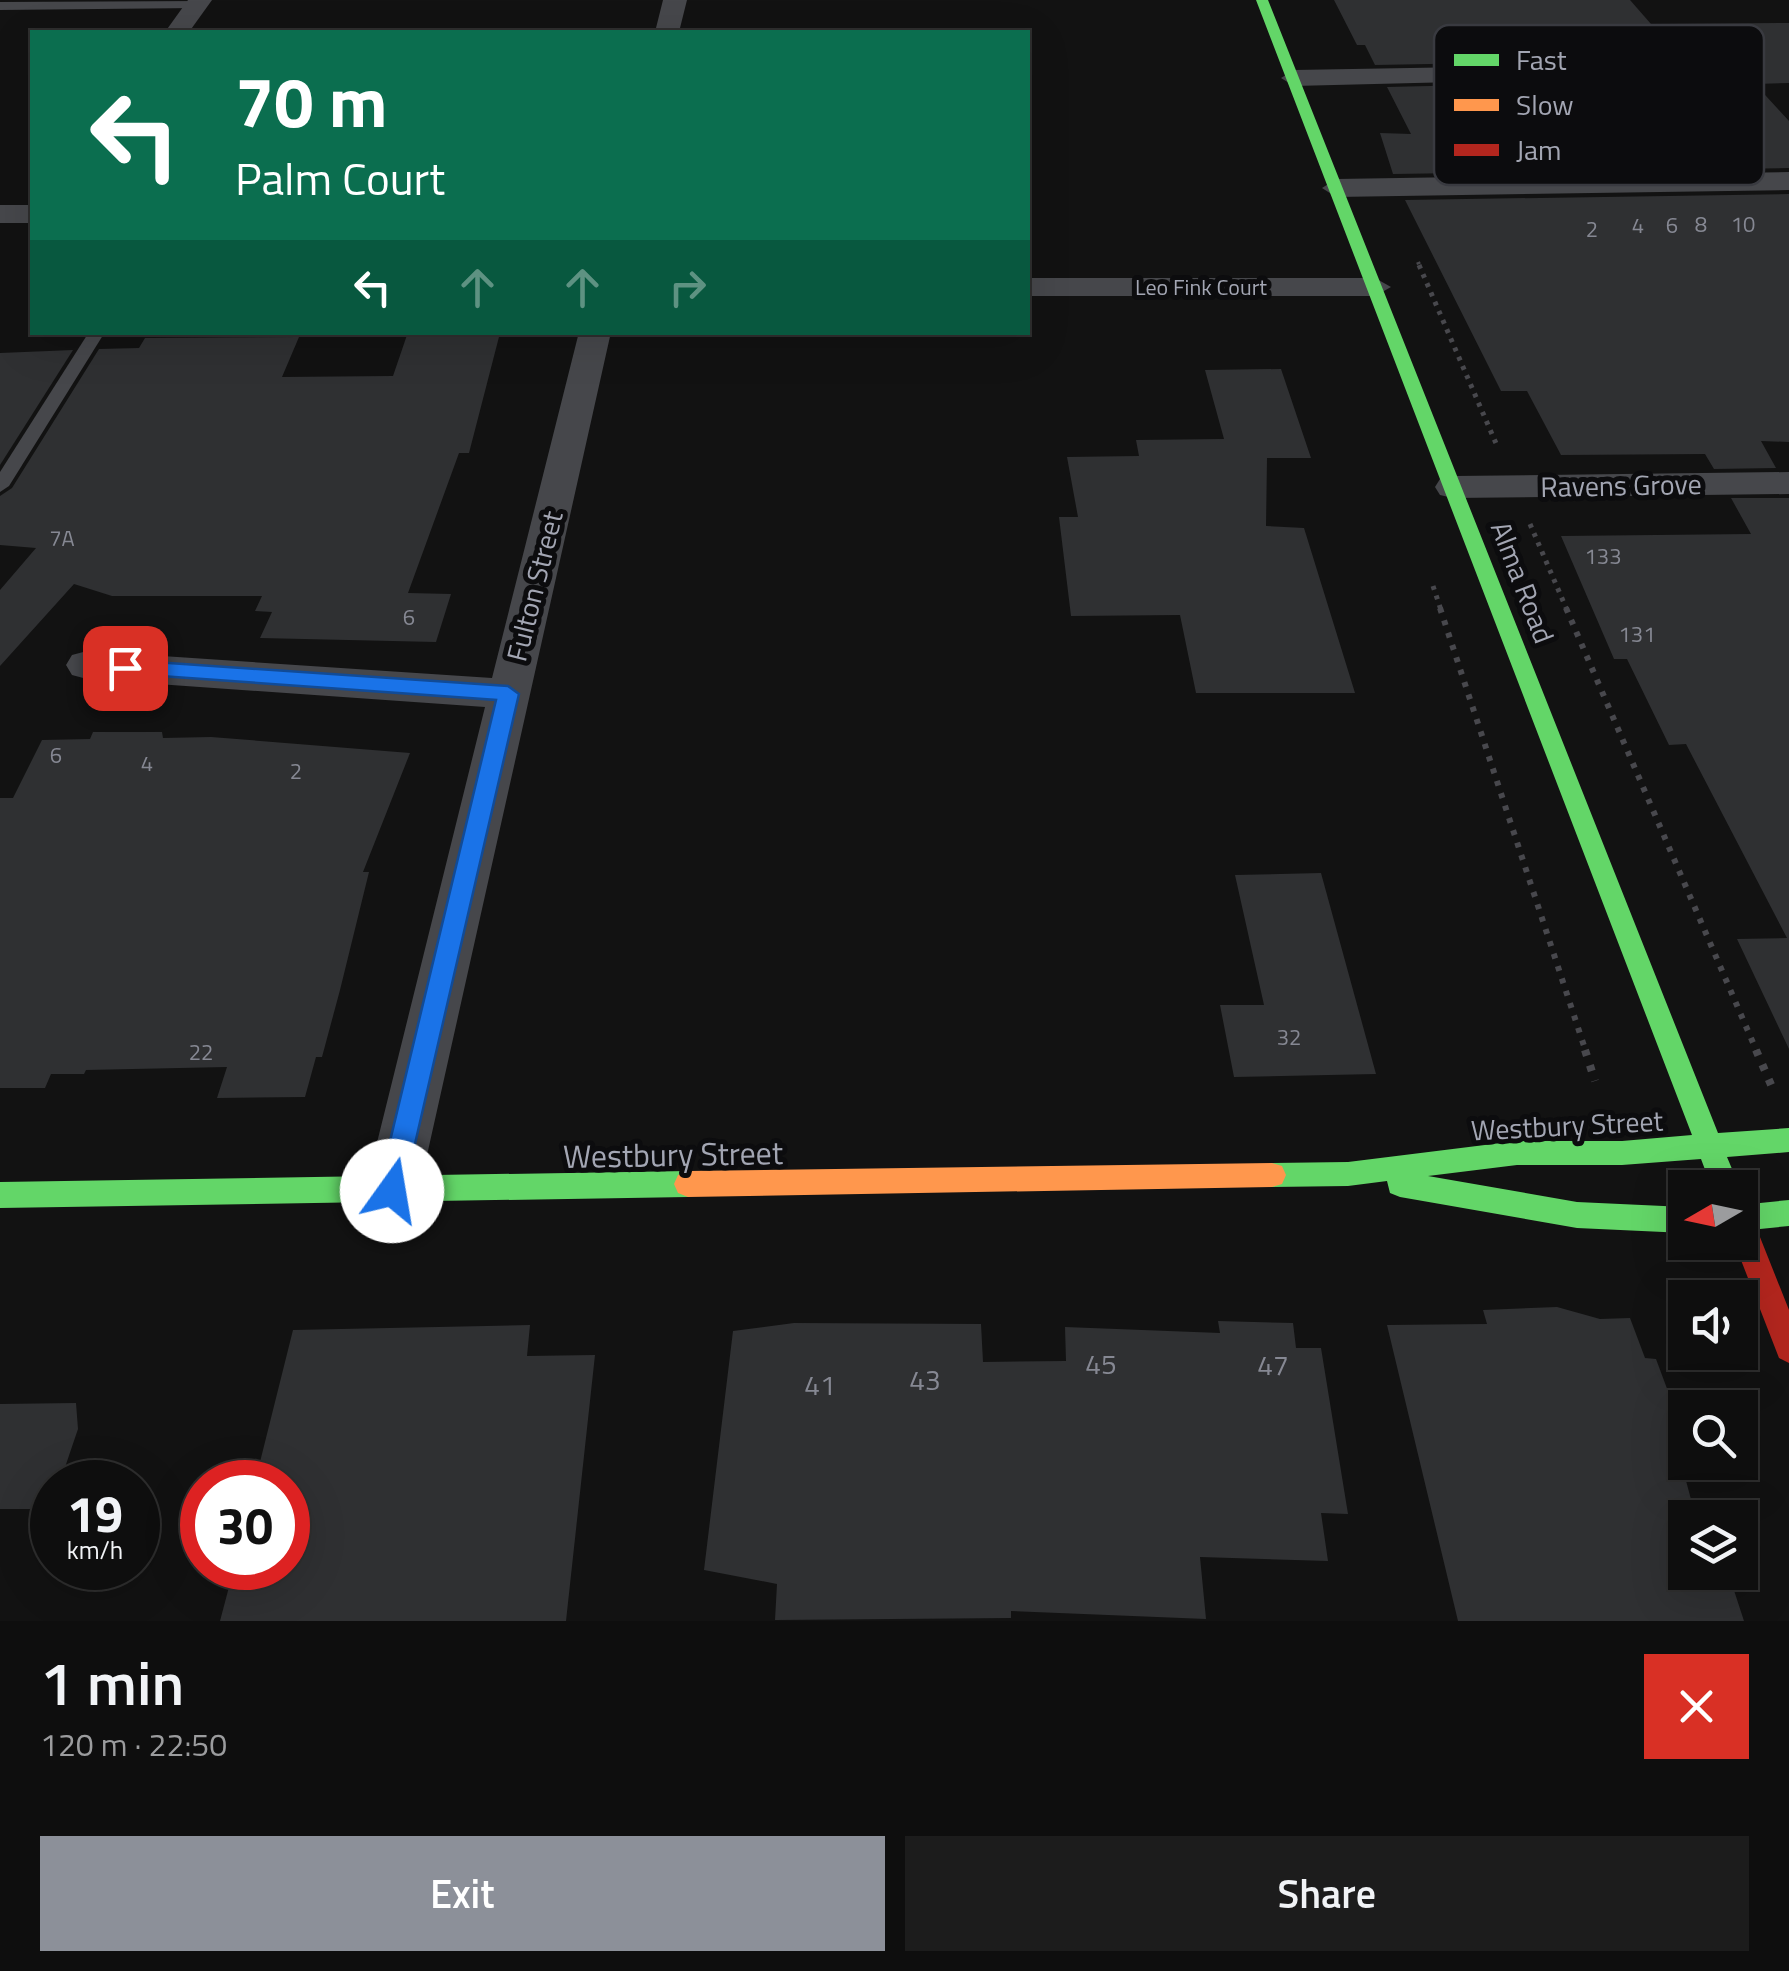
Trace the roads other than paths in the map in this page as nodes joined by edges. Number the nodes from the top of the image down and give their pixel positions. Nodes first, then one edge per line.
1 (675, 0) edge
2 (1262, 0) edge
3 (199, 2) edge
4 (0, 6) edge
5 (178, 30) edge
6 (668, 30) edge
7 (1434, 76) edge
8 (1294, 78) junction
9 (1764, 180) edge
10 (1789, 180) edge
11 (1506, 185) edge
12 (1336, 188) junction
13 (0, 214) edge
14 (30, 214) edge
15 (1030, 287) edge
16 (1375, 287) junction
17 (95, 335) edge
18 (594, 335) edge
19 (1789, 483) edge
20 (0, 486) edge
21 (1454, 487) junction
22 (87, 665) dead end
23 (508, 694) junction
24 (1789, 1140) edge
25 (1710, 1147) junction
26 (1719, 1170) edge
27 (1348, 1174) junction
28 (392, 1191) junction
29 (0, 1195) edge
30 (1789, 1213) edge
31 (1758, 1217) edge
32 (1668, 1221) edge
33 (1756, 1260) edge
34 (1789, 1348) edge

1 - 6 street
2 - 8 street, Alma Road
3 - 4 lane
3 - 5 street
7 - 8 street
8 - 12 street, Alma Road
9 - 10 street
11 - 12 street
12 - 16 street, Alma Road
13 - 14 street
15 - 16 street, Leo Fink Court
16 - 21 street, Alma Road
17 - 20 lane
18 - 23 street, Fulton Street
19 - 21 street, Ravens Grove
21 - 25 street, Alma Road
22 - 23 street
23 - 28 street, Fulton Street
24 - 25 street, Westbury Street
25 - 26 street, Alma Road
25 - 27 street, Westbury Street
27 - 28 street, Westbury Street
27 - 32 street, Westbury Street
28 - 29 street, Westbury Street
30 - 31 street
33 - 34 street

